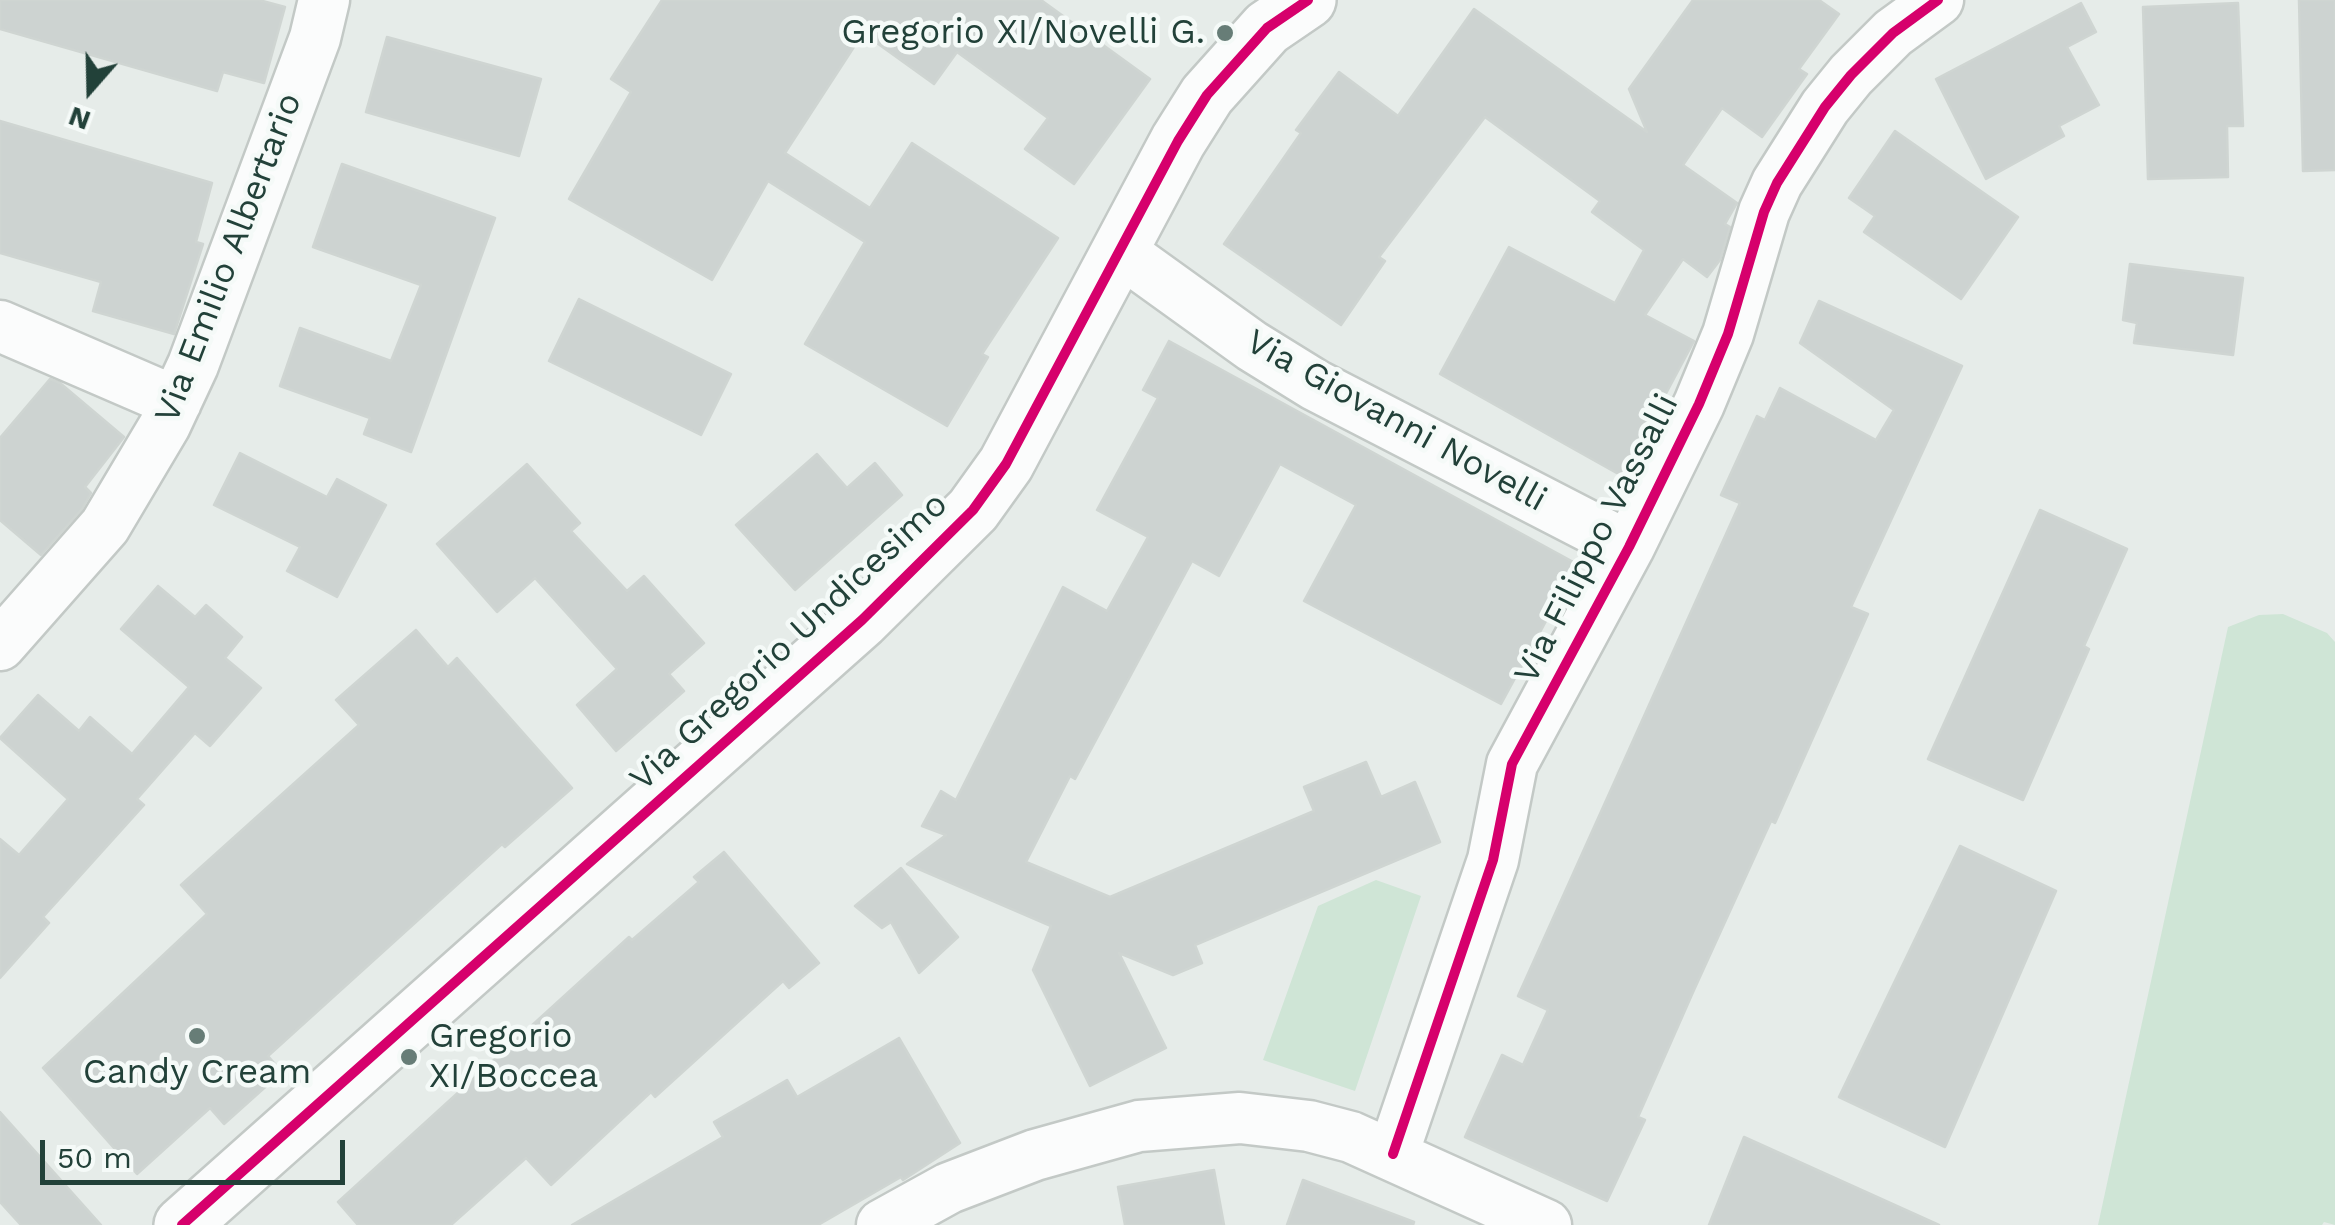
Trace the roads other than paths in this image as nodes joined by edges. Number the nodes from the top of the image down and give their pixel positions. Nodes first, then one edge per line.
1 (324, 0) edge
2 (1308, 0) edge
3 (1938, 0) edge
4 (1120, 251) junction
5 (0, 326) edge
6 (176, 402) junction
7 (1629, 547) junction
8 (0, 646) edge
9 (1393, 1154) junction
10 (182, 1225) edge
11 (882, 1225) edge
12 (1546, 1225) edge

1 - 6 street, Via Emilio Albertario
2 - 4 street, Via Gregorio Undicesimo
3 - 7 street, Via Filippo Vassalli
4 - 7 street, Via Giovanni Novelli
4 - 10 street, Via Gregorio Undicesimo
5 - 6 street
6 - 8 street, Via Emilio Albertario
7 - 9 street, Via Filippo Vassalli
9 - 11 street
9 - 12 street

